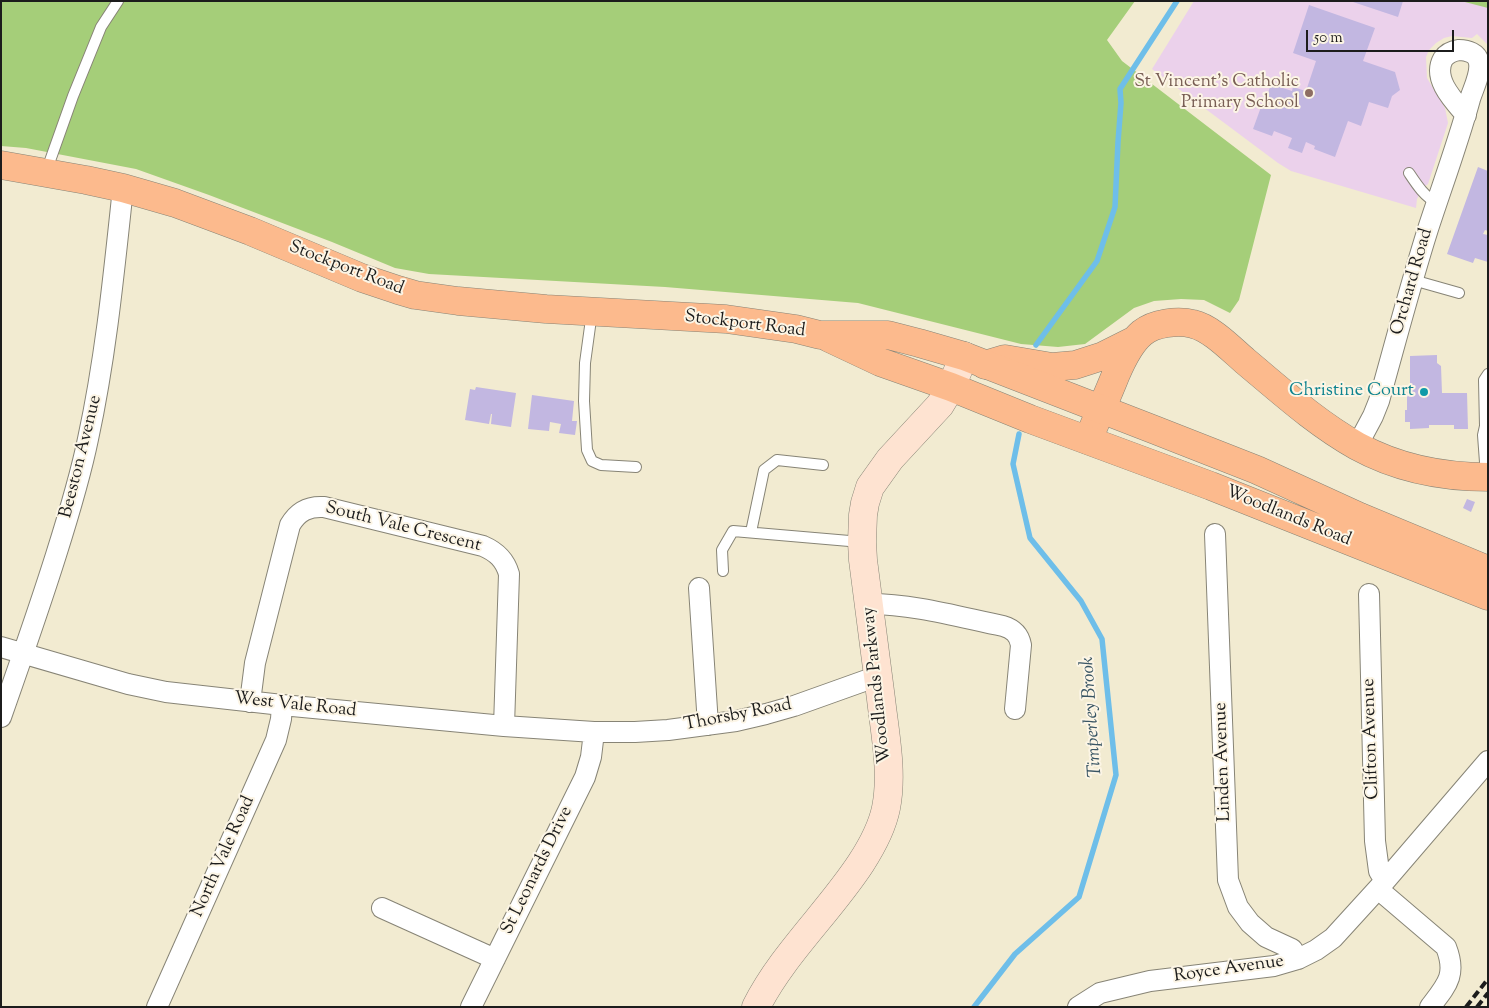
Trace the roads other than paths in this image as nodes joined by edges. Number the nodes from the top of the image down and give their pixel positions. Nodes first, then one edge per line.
1 (118, 1) edge
2 (1466, 115) dead end
3 (1, 165) edge
4 (46, 173) junction
5 (1409, 173) dead end
6 (124, 188) junction
7 (1437, 203) junction
8 (1414, 280) junction
9 (1459, 293) dead end
10 (592, 311) junction
11 (820, 335) junction
12 (1135, 340) junction
13 (974, 361) junction
14 (1488, 374) edge
15 (951, 387) junction
16 (1101, 408) junction
17 (1486, 426) edge
18 (1088, 440) junction
19 (1357, 446) junction
20 (823, 465) dead end
21 (636, 467) dead end
22 (1487, 477) edge
23 (752, 532) junction
24 (1215, 534) dead end
25 (862, 542) junction
26 (1488, 570) edge
27 (723, 571) dead end
28 (699, 588) dead end
29 (1368, 594) dead end
30 (1488, 596) edge
31 (869, 604) junction
32 (1, 647) edge
33 (23, 655) junction
34 (878, 676) junction
35 (250, 702) junction
36 (282, 705) junction
37 (1016, 709) dead end
38 (1, 716) edge
39 (708, 725) junction
40 (504, 726) junction
41 (594, 732) junction
42 (1488, 761) edge
43 (1381, 885) junction
44 (382, 908) dead end
45 (495, 959) junction
46 (1298, 960) junction
47 (158, 1007) edge
48 (471, 1007) edge
49 (756, 1007) edge
50 (1078, 1007) edge
51 (1430, 1007) edge

1 - 4 lane
2 - 7 street, Orchard Road
3 - 4 main road, Stockport Road
4 - 6 main road, Stockport Road
5 - 7 lane
6 - 10 main road, Stockport Road
6 - 33 street, Beeston Avenue
7 - 8 street, Orchard Road
8 - 9 lane
8 - 19 street, Orchard Road
10 - 11 main road, Stockport Road
10 - 21 lane
11 - 13 main road, Stockport Road
11 - 15 main road, Stockport Road
12 - 13 main road
12 - 16 main road
12 - 19 main road
13 - 15 street, Woodlands Parkway
13 - 16 main road, Stockport Road
14 - 17 lane
15 - 18 main road, Stockport Road
15 - 25 street, Woodlands Parkway
16 - 18 main road
16 - 26 main road, Woodlands Road
17 - 22 lane
18 - 30 main road, Woodlands Road
19 - 22 main road
20 - 23 lane
23 - 25 lane
23 - 27 lane
24 - 46 street, Linden Avenue
25 - 31 street, Woodlands Parkway
28 - 39 street
29 - 43 street, Clifton Avenue
31 - 34 street, Woodlands Parkway
31 - 37 street
32 - 33 street, West Vale Road
33 - 35 street, West Vale Road
33 - 38 street, Beeston Avenue
34 - 39 street, Thorsby Road
34 - 49 street, Woodlands Parkway
35 - 36 street, West Vale Road
35 - 40 street, South Vale Crescent
36 - 40 street, West Vale Road
36 - 47 street, North Vale Road
39 - 41 street, Thorsby Road
40 - 41 street, West Vale Road
41 - 45 street, St Leonards Drive
42 - 43 street, Royce Avenue
43 - 46 street, Royce Avenue
43 - 51 street
44 - 45 street
45 - 48 street, St Leonards Drive
46 - 50 street, Royce Avenue

